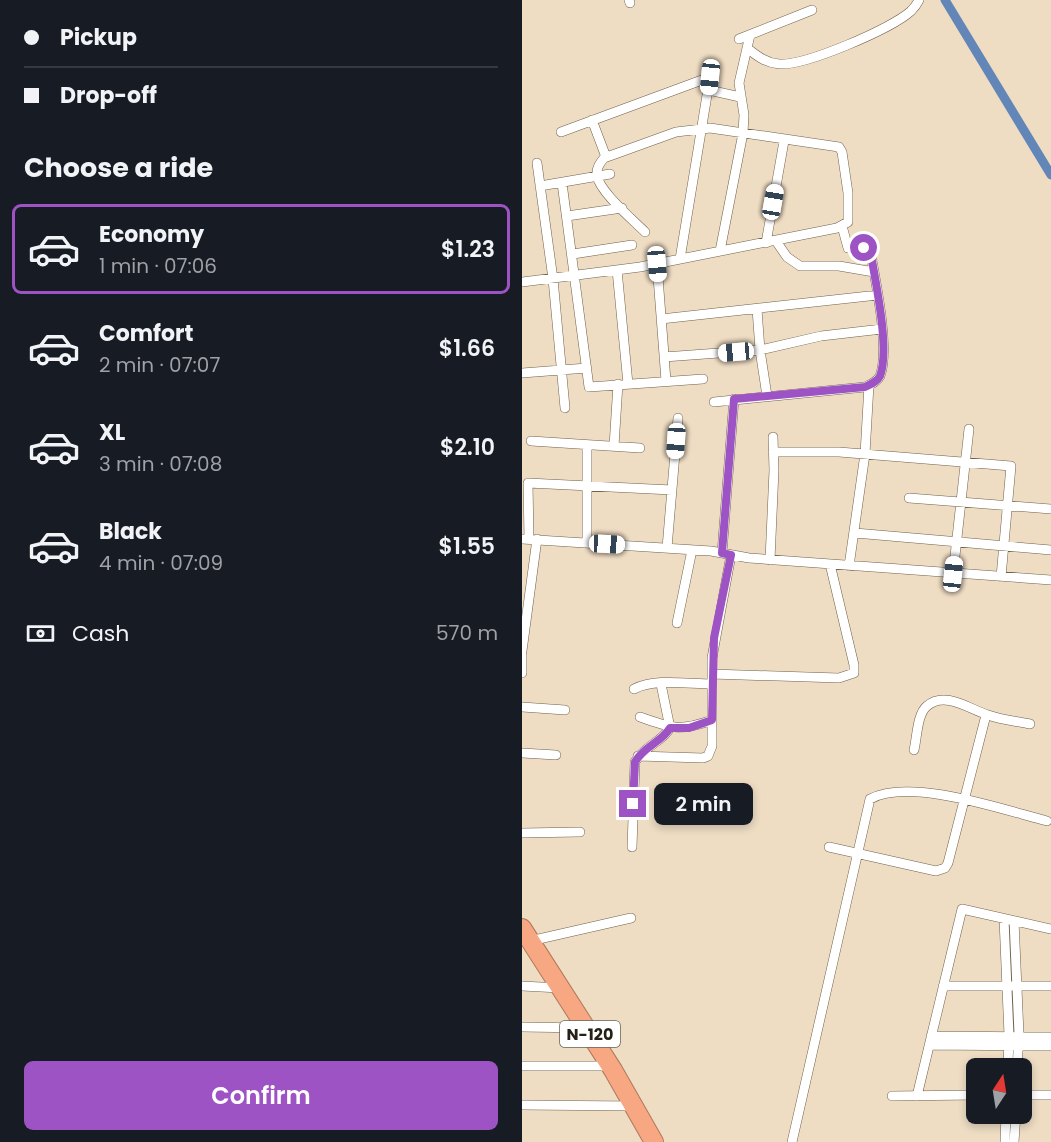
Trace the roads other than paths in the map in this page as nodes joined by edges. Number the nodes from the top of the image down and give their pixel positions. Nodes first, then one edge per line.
1 (919, 0) edge
2 (812, 10) dead end
3 (750, 35) junction
4 (739, 39) dead end
5 (747, 48) junction
6 (709, 90) junction
7 (740, 97) junction
8 (592, 120) junction
9 (702, 129) junction
10 (561, 132) dead end
11 (743, 133) junction
12 (784, 141) junction
13 (606, 157) junction
14 (537, 163) dead end
15 (610, 174) dead end
16 (597, 177) junction
17 (562, 183) junction
18 (540, 186) junction
19 (621, 208) junction
20 (567, 216) junction
21 (842, 226) junction
22 (645, 232) dead end
23 (776, 241) junction
24 (766, 243) junction
25 (632, 245) dead end
26 (720, 251) junction
27 (573, 254) junction
28 (680, 259) junction
29 (657, 264) junction
30 (617, 270) junction
31 (874, 272) junction
32 (576, 276) junction
33 (553, 279) junction
34 (522, 282) edge
35 (878, 295) junction
36 (757, 309) junction
37 (662, 319) junction
38 (882, 329) junction
39 (760, 350) junction
40 (664, 357) junction
41 (587, 368) junction
42 (561, 370) junction
43 (522, 373) edge
44 (703, 379) dead end
45 (666, 381) junction
46 (623, 384) junction
47 (869, 385) junction
48 (767, 396) junction
49 (734, 399) junction
50 (714, 402) dead end
51 (565, 408) dead end
52 (678, 418) dead end
53 (969, 429) dead end
54 (773, 438) dead end
55 (531, 441) dead end
56 (587, 445) junction
57 (614, 446) junction
58 (640, 448) dead end
59 (773, 453) junction
60 (865, 454) junction
61 (965, 461) junction
62 (587, 486) junction
63 (672, 490) junction
64 (909, 498) dead end
65 (961, 502) junction
66 (1008, 506) junction
67 (1051, 509) edge
68 (855, 533) junction
69 (529, 539) edge
70 (956, 542) junction
71 (587, 543) junction
72 (1004, 546) junction
73 (667, 548) junction
74 (692, 549) junction
75 (1051, 550) edge
76 (727, 554) junction
77 (770, 560) junction
78 (830, 564) junction
79 (849, 566) junction
80 (953, 574) junction
81 (1001, 577) junction
82 (1051, 580) edge
83 (676, 623) dead end
84 (524, 629) edge
85 (522, 653) edge
86 (522, 672) edge
87 (712, 679) junction
88 (661, 684) junction
89 (634, 689) dead end
90 (522, 707) edge
91 (565, 710) dead end
92 (986, 715) junction
93 (640, 717) dead end
94 (712, 720) junction
95 (1029, 723) dead end
96 (670, 728) junction
97 (914, 750) dead end
98 (522, 753) edge
99 (556, 755) dead end
100 (638, 756) junction
101 (965, 800) junction
102 (1047, 821) dead end
103 (580, 832) dead end
104 (522, 833) edge
105 (632, 847) dead end
106 (829, 847) dead end
107 (858, 854) junction
108 (630, 918) dead end
109 (1009, 920) junction
110 (1051, 929) edge
111 (527, 940) edge
112 (522, 986) edge
113 (944, 986) junction
114 (1011, 986) junction
115 (1051, 986) edge
116 (560, 988) junction
117 (522, 1027) edge
118 (586, 1028) junction
119 (1051, 1037) edge
120 (930, 1040) junction
121 (1013, 1041) junction
122 (1051, 1046) edge
123 (1010, 1058) edge
124 (1016, 1058) edge
125 (522, 1066) edge
126 (610, 1066) junction
127 (966, 1095) edge
128 (1032, 1095) edge
129 (1051, 1095) edge
130 (892, 1096) dead end
131 (917, 1096) junction
132 (522, 1105) edge
133 (634, 1106) junction
134 (1006, 1124) edge
135 (1015, 1124) edge
136 (654, 1142) edge
137 (792, 1142) edge
138 (1005, 1142) edge
139 (1014, 1142) edge

1 - 5 street
2 - 3 street
3 - 4 street
3 - 5 street
5 - 7 street
6 - 7 street
6 - 8 street
6 - 9 street
7 - 11 street
8 - 10 street
8 - 13 street
9 - 11 street
9 - 13 street
9 - 28 street
11 - 12 street
11 - 26 street
12 - 21 street
12 - 24 street
13 - 16 street
14 - 18 street
15 - 16 street
16 - 17 street
16 - 19 street
17 - 18 street
17 - 20 street
18 - 33 street
19 - 20 street
19 - 22 street
20 - 27 street
21 - 23 street
21 - 31 street
23 - 24 street
23 - 31 street
24 - 26 street
25 - 27 street
26 - 28 street
27 - 32 street
28 - 29 street
29 - 30 street
29 - 37 street
30 - 32 street
30 - 46 street
31 - 35 street
32 - 33 street
32 - 41 street
33 - 34 street
33 - 42 street
35 - 36 street
35 - 38 street
36 - 37 street
36 - 39 street
37 - 40 street
38 - 39 street
38 - 47 street
39 - 40 street
39 - 48 street
40 - 45 street
41 - 42 street
41 - 46 street
42 - 43 street
42 - 51 street
44 - 45 street
45 - 46 street
46 - 57 street
47 - 48 street
47 - 60 street
48 - 49 street
49 - 50 street
49 - 76 street
52 - 63 street
53 - 61 street
54 - 59 street
55 - 56 street
56 - 57 street
56 - 62 street
57 - 58 street
59 - 60 street
59 - 77 street
60 - 61 street
60 - 68 street
61 - 65 street
61 - 66 street
62 - 63 street
62 - 69 street
62 - 71 street
63 - 73 street
64 - 65 street
65 - 66 street
65 - 70 street
66 - 67 street
66 - 72 street
68 - 70 street
68 - 79 street
69 - 71 street
69 - 84 street
70 - 72 street
70 - 80 street
71 - 73 street
72 - 75 street
72 - 81 street
73 - 74 street
74 - 76 street
74 - 83 street
76 - 77 street
76 - 87 street
77 - 78 street
78 - 79 street
78 - 87 street
79 - 80 street
80 - 81 street
81 - 82 street
84 - 85 street
85 - 86 street
87 - 88 street
87 - 94 street
88 - 89 street
88 - 96 street
90 - 91 street
92 - 95 street
92 - 97 street
92 - 101 street
93 - 96 street
94 - 96 street
94 - 100 street
96 - 100 street
98 - 99 street
100 - 105 street
101 - 102 street
101 - 107 street
101 - 107 street
103 - 104 street
106 - 107 street
107 - 137 street
108 - 111 street
109 - 110 street
109 - 113 street
109 - 114 street
111 - 116 highway, N-120
112 - 116 street
113 - 114 street
113 - 120 street
114 - 115 street
114 - 121 street
116 - 118 highway, N-120
117 - 118 street
118 - 126 highway, N-120
119 - 121 street
120 - 121 street
120 - 131 street
121 - 122 street
121 - 123 street
121 - 124 street
125 - 126 street
126 - 133 highway, N-120
127 - 131 street
128 - 129 street
130 - 131 street
132 - 133 street
133 - 136 highway, N-120
134 - 138 street
135 - 139 street

